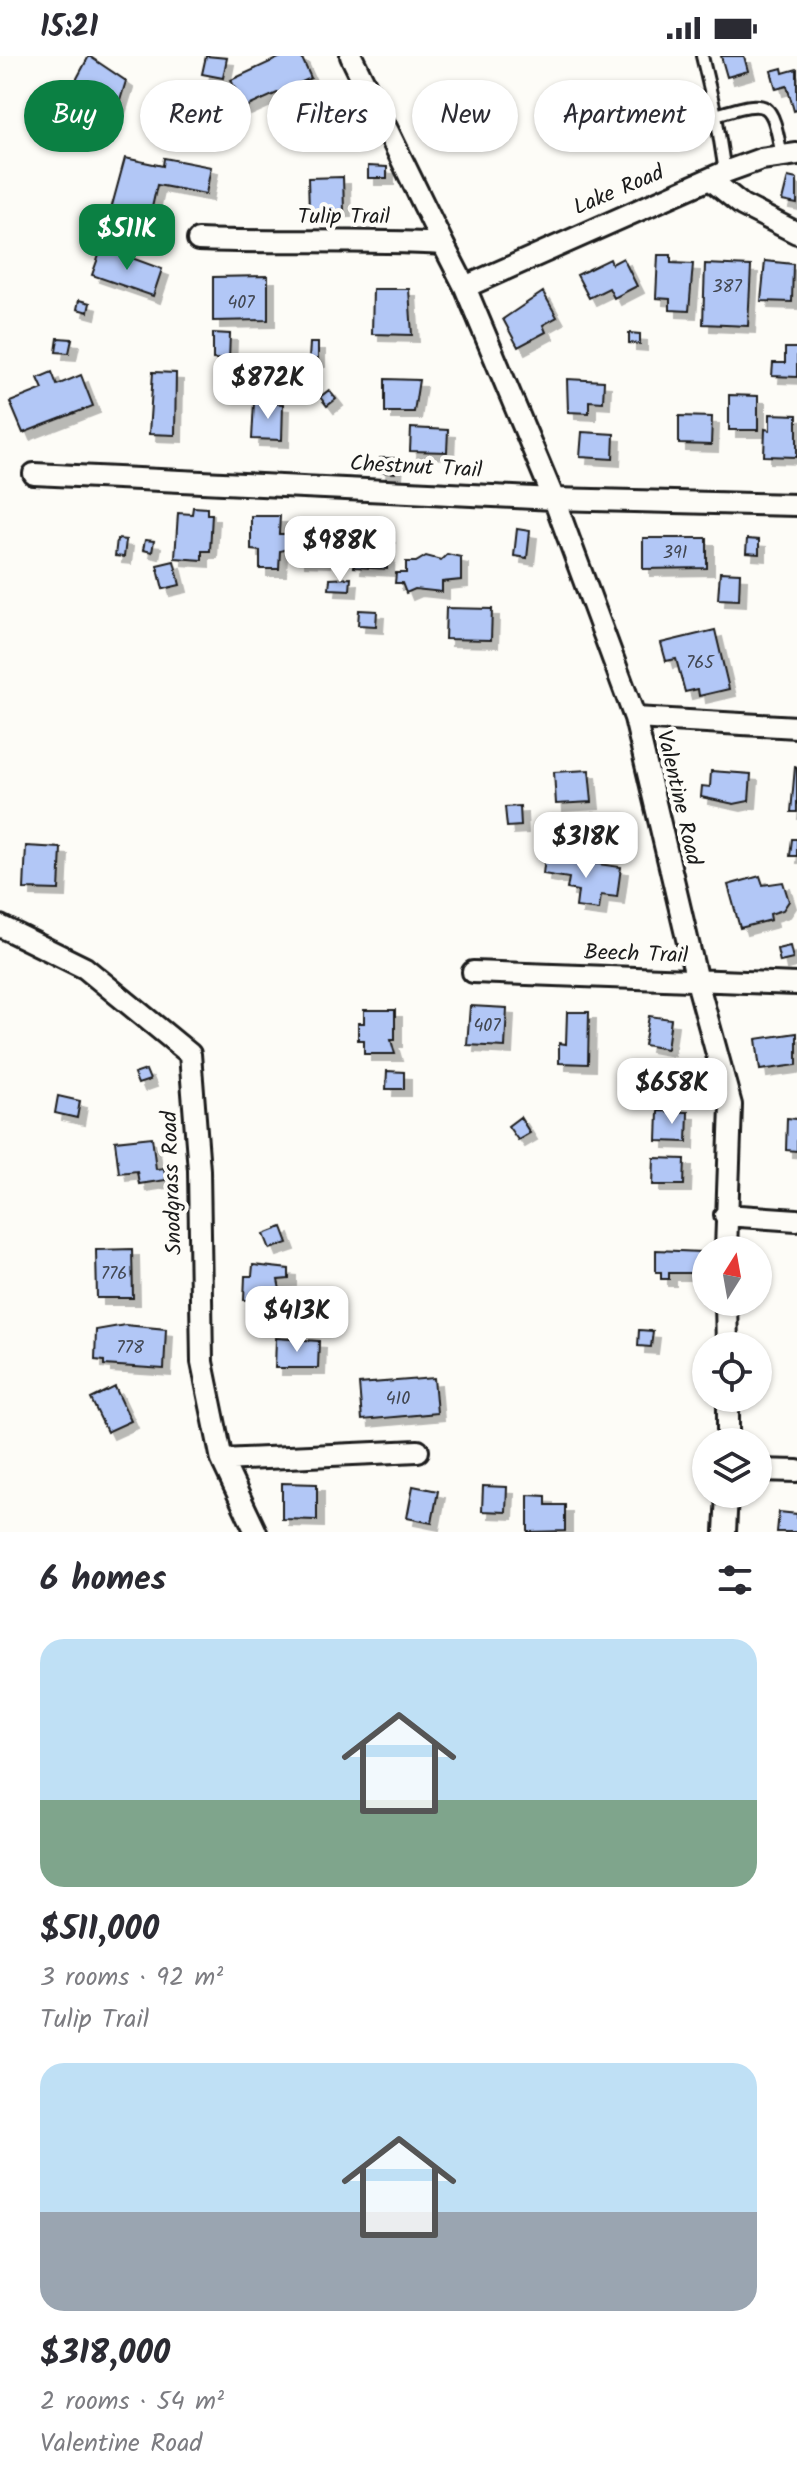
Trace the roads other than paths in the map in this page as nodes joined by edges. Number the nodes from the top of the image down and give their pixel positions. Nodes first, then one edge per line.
1 (351, 56) edge
2 (702, 56) edge
3 (716, 115) junction
4 (789, 155) edge
5 (717, 176) junction
6 (797, 233) edge
7 (198, 240) dead end
8 (443, 244) junction
9 (465, 287) junction
10 (34, 474) dead end
11 (554, 499) junction
12 (797, 505) edge
13 (635, 718) junction
14 (797, 727) edge
15 (0, 926) edge
16 (473, 972) dead end
17 (697, 981) junction
18 (797, 984) edge
19 (725, 1215) junction
20 (797, 1220) edge
21 (726, 1236) edge
22 (418, 1451) dead end
23 (222, 1460) junction
24 (772, 1470) edge
25 (797, 1471) edge
26 (726, 1508) edge
27 (256, 1532) edge
28 (725, 1532) edge

1 - 8 street
2 - 3 lane
3 - 4 lane
3 - 5 lane
4 - 5 street, Lake Road
5 - 6 street
5 - 9 street, Lake Road
7 - 8 street, Tulip Trail
8 - 9 street
9 - 11 street, Valentine Road
10 - 11 street, Chestnut Trail
11 - 12 street, Chestnut Trail
11 - 13 street, Valentine Road
13 - 14 street
13 - 17 street, Valentine Road
15 - 23 street, Snodgrass Road
16 - 17 street, Beech Trail
17 - 18 street, Beech Trail
17 - 19 street, Valentine Road
19 - 20 street
19 - 21 street, Valentine Road
22 - 23 street
23 - 27 street, Snodgrass Road
24 - 25 street
26 - 28 street

